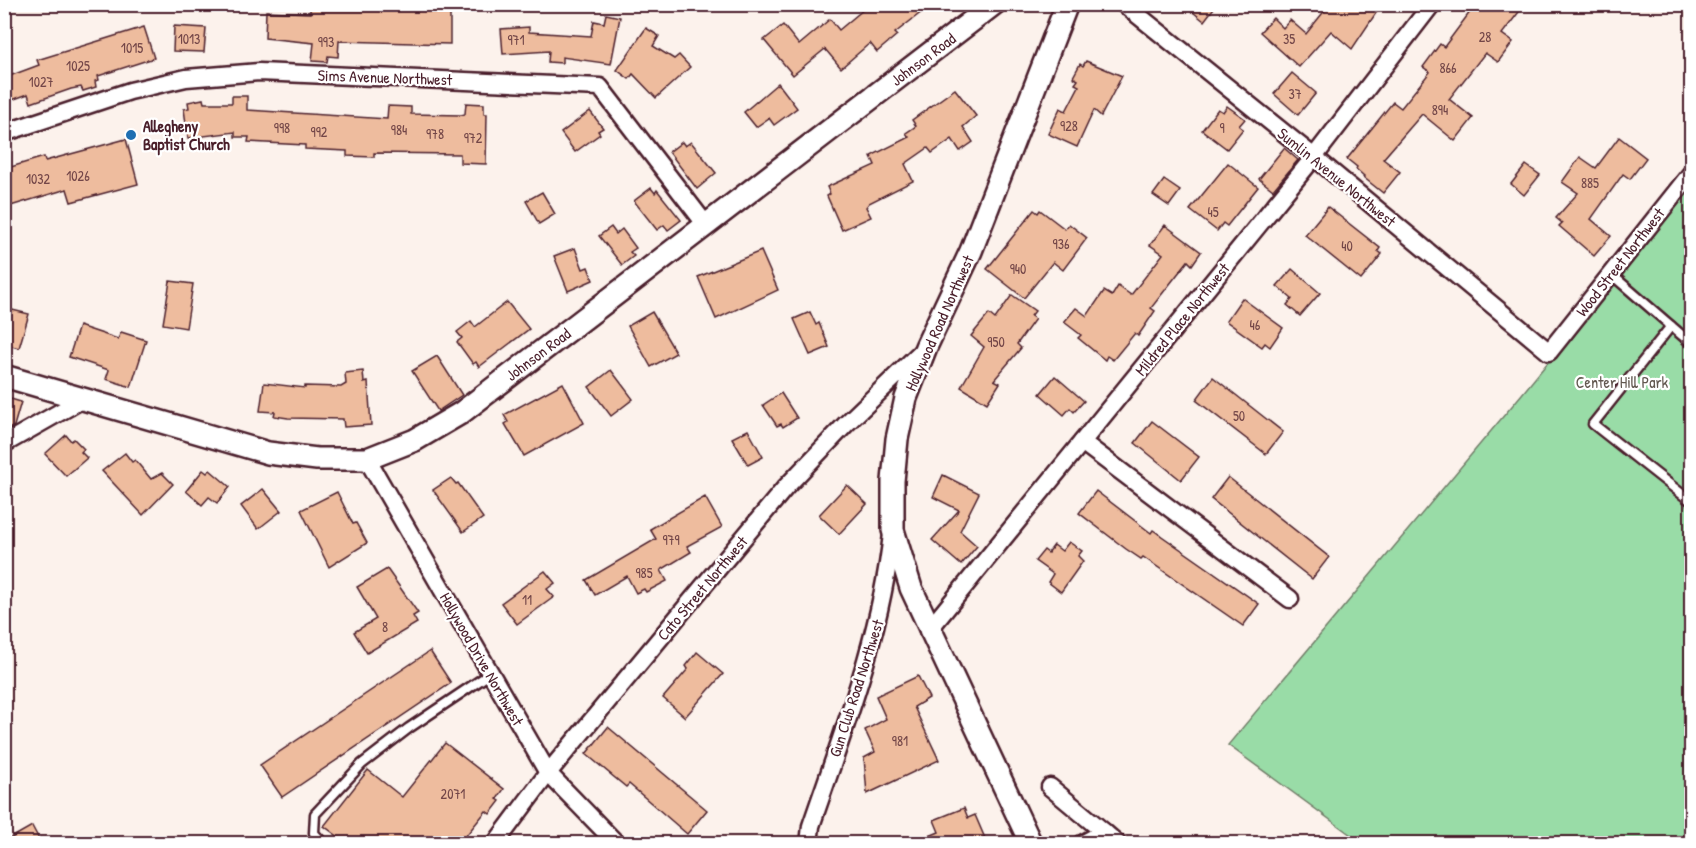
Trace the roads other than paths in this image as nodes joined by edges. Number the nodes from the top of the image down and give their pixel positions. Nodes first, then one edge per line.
1 (994, 4) edge
2 (1067, 4) edge
3 (1124, 4) edge
4 (1432, 4) edge
5 (4, 133) edge
6 (1314, 157) junction
7 (1692, 172) edge
8 (706, 225) junction
9 (1611, 274) junction
10 (1671, 326) junction
11 (1692, 344) edge
12 (926, 347) junction
13 (1549, 352) joint
14 (4, 376) edge
15 (83, 399) junction
16 (1082, 442) junction
17 (4, 444) edge
18 (367, 459) junction
19 (1692, 502) edge
20 (893, 530) junction
21 (1290, 599) dead end
22 (928, 631) junction
23 (491, 673) junction
24 (548, 773) junction
25 (1050, 787) dead end
26 (1104, 832) junction
27 (324, 843) edge
28 (495, 843) edge
29 (617, 843) edge
30 (809, 843) edge
31 (1031, 843) edge
32 (1083, 843) edge
33 (1118, 843) edge

1 - 8 street, Johnson Road
2 - 12 street, Hollywood Road Northwest
3 - 6 street, Sumlin Avenue Northwest
4 - 6 street, Mildred Place Northwest
5 - 8 street, Sims Avenue Northwest
6 - 13 street, Sumlin Avenue Northwest
6 - 16 street, Mildred Place Northwest
7 - 9 street, Wood Street Northwest
8 - 18 street, Johnson Road
9 - 10 lane
9 - 13 street, Wood Street Northwest
10 - 11 lane
10 - 19 lane
12 - 20 street, Hollywood Road Northwest
12 - 24 street, Cato Street Northwest
14 - 15 street, Johnson Road
15 - 17 street
15 - 18 street, Johnson Road
16 - 21 street
16 - 22 street, Mildred Place Northwest
18 - 23 street, Hollywood Drive Northwest
20 - 22 street, Hollywood Road Northwest
20 - 30 street, Gun Club Road Northwest
22 - 31 street, Hollywood Road Northwest
23 - 24 street, Hollywood Drive Northwest
23 - 27 lane
24 - 28 street, Cato Street Northwest
24 - 29 street, Hollywood Drive Northwest
25 - 26 street
26 - 32 street
26 - 33 street

